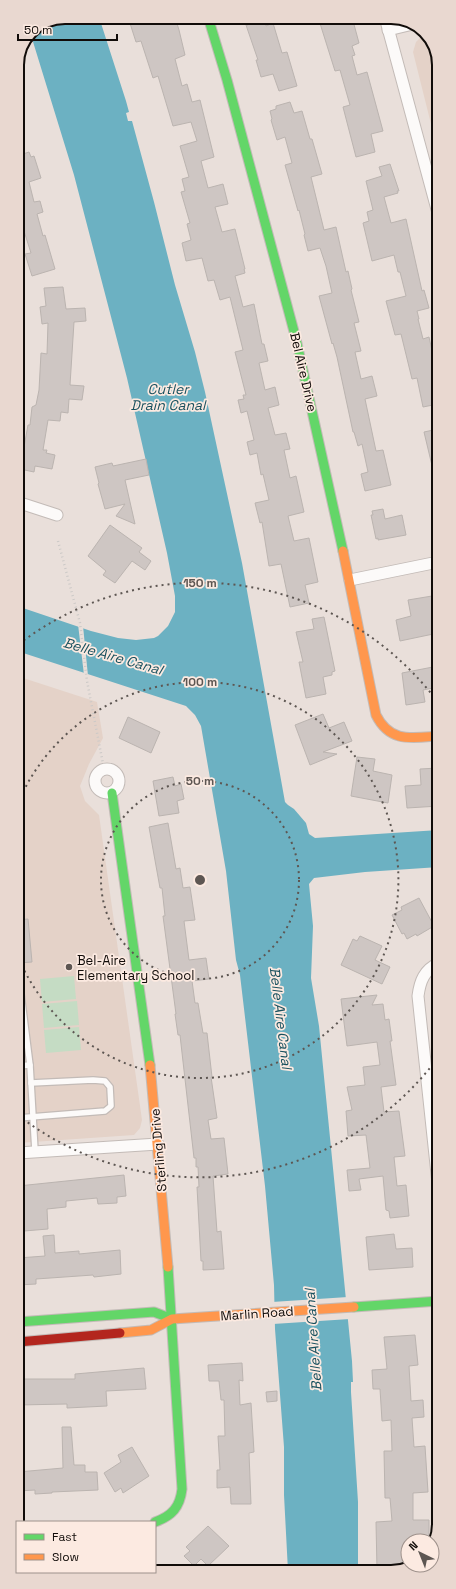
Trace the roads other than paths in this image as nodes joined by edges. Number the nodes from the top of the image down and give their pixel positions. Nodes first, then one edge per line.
1 (210, 24) edge
2 (387, 24) edge
3 (405, 26) edge
4 (388, 30) junction
5 (432, 191) edge
6 (24, 504) edge
7 (57, 515) dead end
8 (432, 563) edge
9 (350, 580) junction
10 (432, 736) edge
11 (112, 793) junction
12 (432, 968) edge
13 (24, 1012) edge
14 (30, 1065) junction
15 (24, 1066) edge
16 (31, 1083) junction
17 (432, 1099) edge
18 (34, 1117) junction
19 (24, 1118) edge
20 (158, 1144) junction
21 (35, 1151) junction
22 (24, 1152) edge
23 (432, 1301) edge
24 (172, 1320) junction
25 (24, 1322) edge
26 (24, 1341) edge
27 (156, 1522) edge

1 - 9 street, Bel Aire Drive
2 - 4 street
3 - 4 street
4 - 5 street
6 - 7 street
8 - 9 street
9 - 10 street, Bel Aire Drive
11 - 11 street, Sterling Drive
11 - 20 street, Sterling Drive
12 - 17 street
13 - 14 lane
14 - 15 lane
14 - 16 lane
16 - 18 lane
16 - 18 lane
18 - 19 lane
18 - 21 lane
20 - 21 street
20 - 24 street, Sterling Drive
21 - 22 street
23 - 24 street, Marlin Road
24 - 25 street, Marlin Road
24 - 26 street, Marlin Road
24 - 27 street, Sterling Drive

